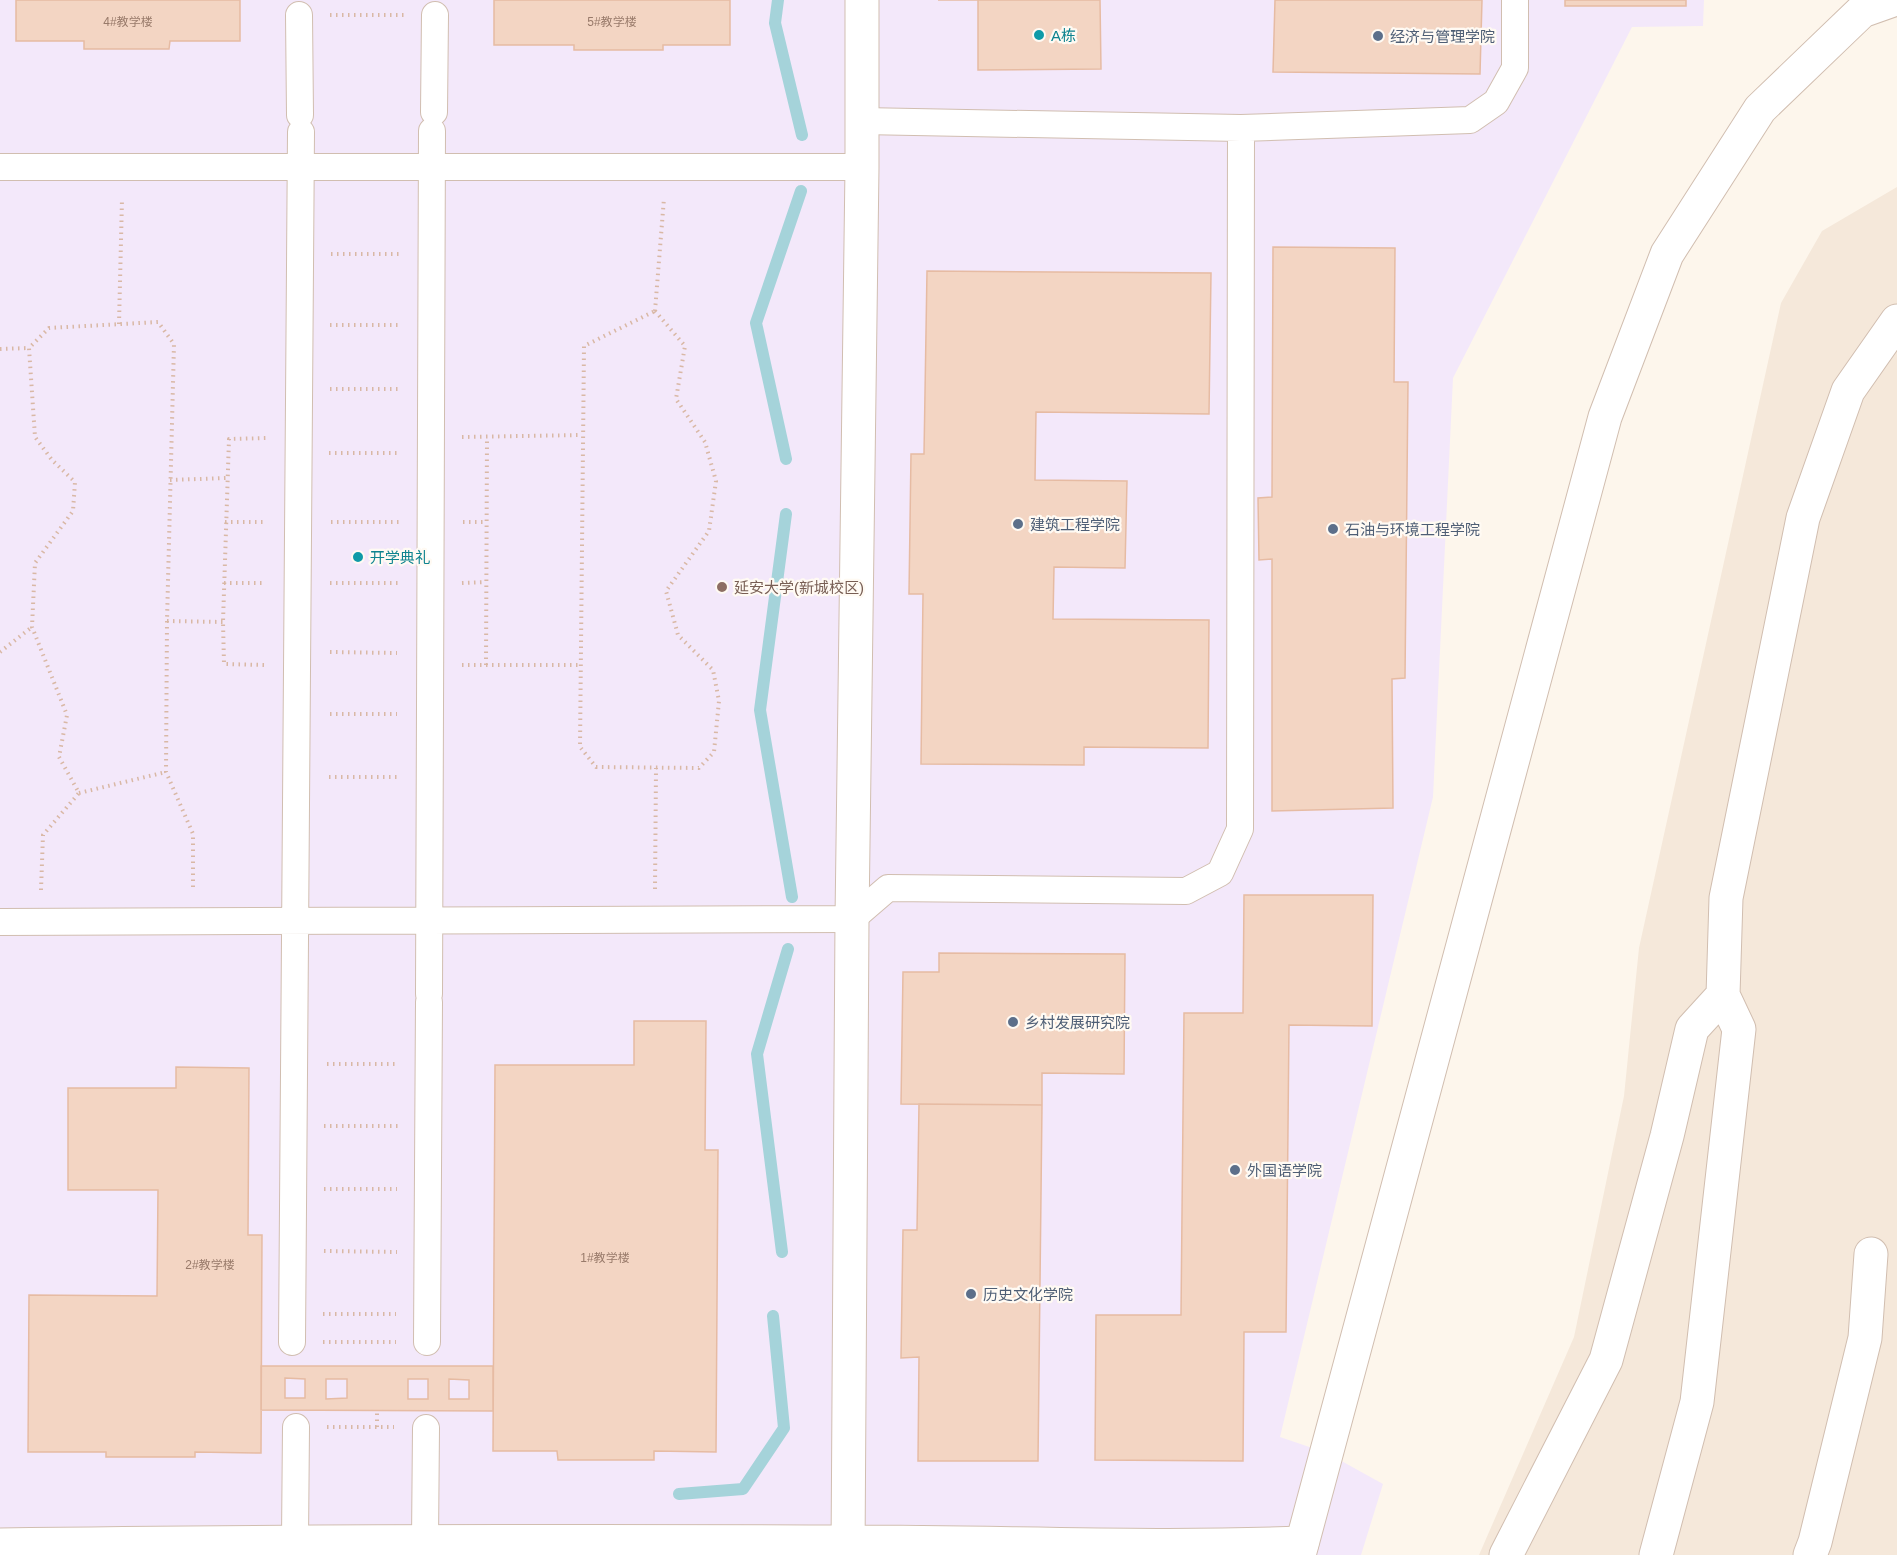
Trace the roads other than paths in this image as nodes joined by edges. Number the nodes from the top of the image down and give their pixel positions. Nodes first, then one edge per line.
1 (862, 0) edge
2 (1515, 0) edge
3 (1893, 0) edge
4 (299, 15) road end
5 (435, 15) road end
6 (862, 121) junction
7 (1241, 128) junction
8 (0, 167) edge
9 (301, 167) junction
10 (432, 167) junction
11 (862, 167) junction
12 (1897, 321) edge
13 (852, 919) junction
14 (429, 920) junction
15 (294, 921) junction
16 (0, 922) edge
17 (1723, 994) junction
18 (1871, 1254) dead end
19 (292, 1342) road end
20 (427, 1342) road end
21 (296, 1427) road end
22 (426, 1428) road end
23 (295, 1540) junction
24 (425, 1541) junction
25 (0, 1545) edge
26 (847, 1548) edge
27 (1300, 1549) edge
28 (1506, 1555) edge
29 (1656, 1555) edge
30 (1810, 1555) edge

1 - 6 street
2 - 7 street
3 - 27 street
4 - 9 street
5 - 10 street
6 - 7 street
6 - 11 street
7 - 13 street
8 - 9 street
9 - 10 street
9 - 15 street
10 - 11 street
10 - 14 street
11 - 13 street
12 - 17 street
13 - 14 street
13 - 26 street
14 - 15 street
14 - 20 street
15 - 16 street
15 - 19 street
17 - 28 street
17 - 29 street
18 - 30 street
21 - 23 street
22 - 24 street
23 - 24 street
23 - 25 street
24 - 26 street
26 - 27 street

